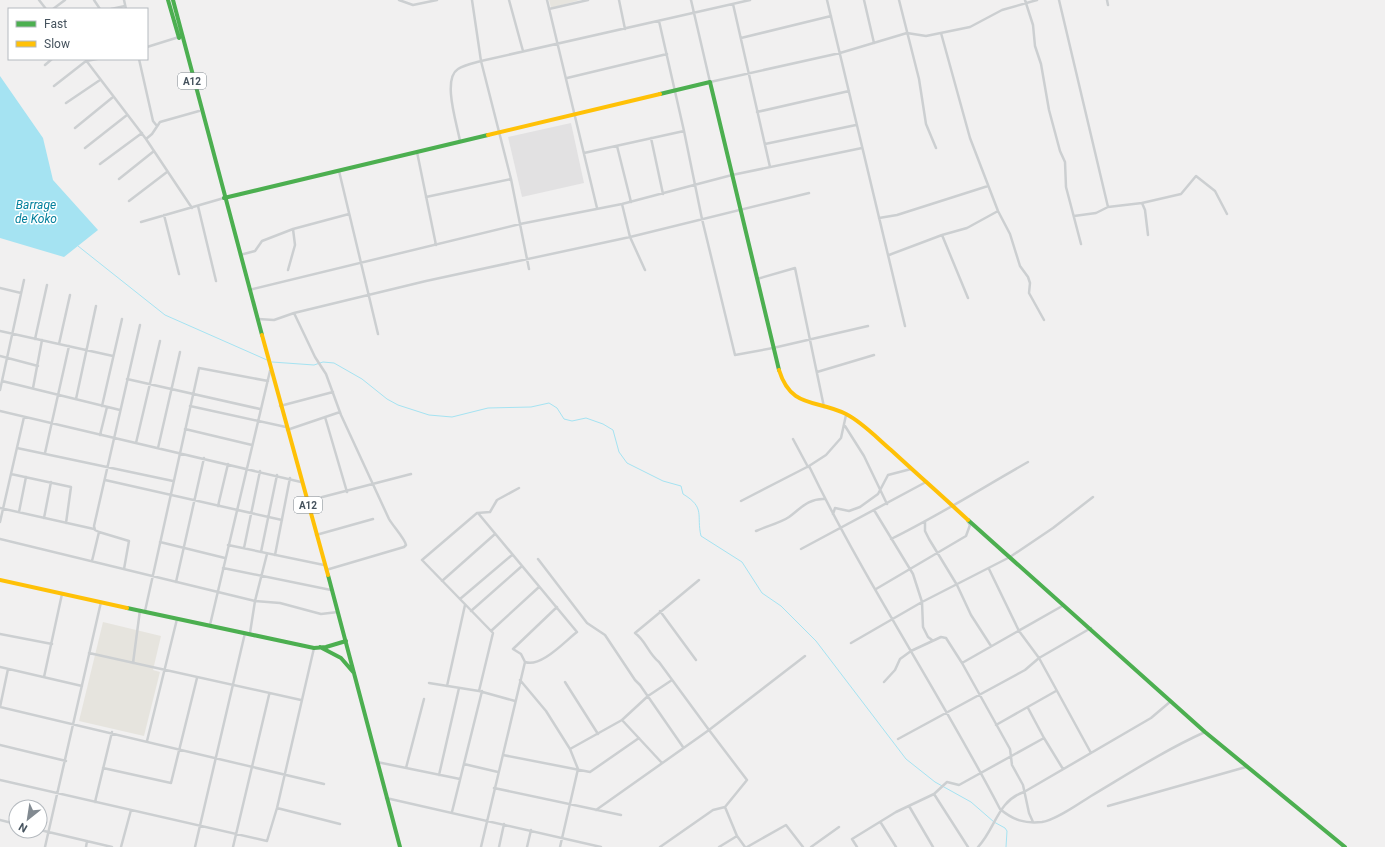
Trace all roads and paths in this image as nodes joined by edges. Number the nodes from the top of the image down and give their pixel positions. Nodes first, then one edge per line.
1 (39, 0) edge
2 (65, 0) edge
3 (124, 0) edge
4 (168, 0) edge
5 (173, 0) edge
6 (399, 0) edge
7 (437, 0) edge
8 (472, 0) edge
9 (509, 0) edge
10 (547, 0) edge
11 (588, 0) edge
12 (619, 0) edge
13 (691, 0) edge
14 (750, 0) edge
15 (827, 0) edge
16 (864, 0) edge
17 (900, 0) edge
18 (1037, 0) edge
19 (1059, 0) edge
20 (1107, 0) edge
21 (582, 1) edge
22 (1026, 2) edge
23 (732, 4) junction
24 (1108, 5) dead end
25 (125, 7) edge
26 (45, 8) edge
27 (54, 8) edge
28 (549, 9) junction
29 (694, 12) junction
30 (831, 16) junction
31 (659, 21) junction
32 (625, 28) junction
33 (907, 33) junction
34 (941, 33) junction
35 (181, 37) junction
36 (741, 38) junction
37 (874, 43) junction
38 (558, 44) junction
39 (148, 47) edge
40 (523, 51) junction
41 (840, 53) junction
42 (667, 54) junction
43 (51, 60) edge
44 (86, 60) edge
45 (139, 60) edge
46 (481, 61) junction
47 (45, 65) dead end
48 (747, 73) junction
49 (567, 78) junction
50 (100, 80) junction
51 (710, 82) junction
52 (54, 86) dead end
53 (675, 89) junction
54 (849, 91) junction
55 (113, 97) junction
56 (66, 103) dead end
57 (200, 111) junction
58 (757, 112) junction
59 (574, 114) junction
60 (127, 115) junction
61 (856, 125) junction
62 (156, 126) junction
63 (75, 128) dead end
64 (684, 131) junction
65 (498, 132) junction
66 (142, 133) junction
67 (651, 138) junction
68 (146, 139) junction
69 (460, 140) junction
70 (765, 144) junction
71 (617, 146) junction
72 (85, 148) dead end
73 (862, 148) junction
74 (936, 148) dead end
75 (154, 151) junction
76 (417, 152) junction
77 (584, 153) junction
78 (215, 163) junction
79 (100, 164) dead end
80 (770, 167) junction
81 (339, 171) junction
82 (167, 172) junction
83 (732, 175) junction
84 (119, 179) dead end
85 (511, 179) junction
86 (695, 186) junction
87 (988, 186) junction
88 (809, 193) dead end
89 (663, 194) junction
90 (426, 197) junction
91 (224, 198) junction
92 (129, 201) dead end
93 (631, 202) junction
94 (1142, 203) junction
95 (622, 204) junction
96 (198, 206) junction
97 (1108, 207) junction
98 (192, 208) junction
99 (597, 208) junction
100 (740, 209) junction
101 (998, 211) junction
102 (349, 214) junction
103 (1227, 214) dead end
104 (164, 216) junction
105 (1074, 216) junction
106 (879, 218) junction
107 (702, 219) junction
108 (141, 222) dead end
109 (520, 224) junction
110 (293, 230) junction
111 (942, 235) junction
112 (1148, 235) dead end
113 (630, 237) junction
114 (1081, 244) dead end
115 (436, 245) junction
116 (240, 255) junction
117 (889, 255) junction
118 (527, 259) junction
119 (361, 262) junction
120 (529, 269) dead end
121 (288, 270) dead end
122 (645, 270) dead end
123 (179, 274) dead end
124 (757, 279) junction
125 (24, 280) dead end
126 (216, 281) dead end
127 (47, 285) dead end
128 (0, 288) edge
129 (249, 290) junction
130 (21, 293) junction
131 (70, 295) dead end
132 (369, 295) junction
133 (968, 298) dead end
134 (96, 306) dead end
135 (294, 313) junction
136 (122, 319) dead end
137 (257, 319) junction
138 (1044, 320) dead end
139 (140, 325) dead end
140 (868, 326) dead end
141 (905, 326) dead end
142 (0, 331) edge
143 (13, 334) junction
144 (378, 334) dead end
145 (35, 339) junction
146 (42, 340) junction
147 (810, 340) junction
148 (160, 341) dead end
149 (59, 344) junction
150 (69, 346) junction
151 (773, 348) junction
152 (87, 350) junction
153 (180, 352) dead end
154 (874, 355) dead end
155 (0, 356) edge
156 (113, 356) junction
157 (8, 358) junction
158 (38, 366) junction
159 (270, 370) junction
160 (817, 372) junction
161 (127, 379) junction
162 (2, 381) junction
163 (268, 381) junction
164 (149, 384) junction
165 (34, 388) junction
166 (171, 389) junction
167 (0, 390) edge
168 (333, 392) junction
169 (58, 394) junction
170 (193, 394) junction
171 (76, 399) junction
172 (102, 406) junction
173 (190, 406) junction
174 (280, 406) junction
175 (108, 407) junction
176 (824, 407) junction
177 (260, 409) junction
178 (120, 410) junction
179 (0, 411) edge
180 (340, 412) junction
181 (846, 414) junction
182 (24, 417) junction
183 (325, 417) junction
184 (257, 421) junction
185 (52, 424) junction
186 (844, 426) junction
187 (185, 429) junction
188 (286, 429) junction
189 (100, 435) junction
190 (114, 438) junction
191 (793, 439) dead end
192 (136, 443) junction
193 (252, 445) junction
194 (18, 448) junction
195 (158, 448) junction
196 (180, 452) junction
197 (45, 453) junction
198 (204, 458) junction
199 (1028, 462) dead end
200 (228, 464) junction
201 (108, 467) junction
202 (809, 467) junction
203 (246, 468) junction
204 (912, 469) junction
205 (260, 471) junction
206 (11, 474) junction
207 (411, 474) dead end
208 (277, 475) junction
209 (26, 477) junction
210 (290, 478) junction
211 (105, 480) junction
212 (174, 481) junction
213 (51, 482) junction
214 (302, 482) junction
215 (927, 482) junction
216 (373, 484) junction
217 (519, 488) dead end
218 (880, 490) junction
219 (347, 492) junction
220 (170, 495) junction
221 (1093, 497) dead end
222 (825, 499) junction
223 (195, 500) junction
224 (307, 501) junction
225 (741, 501) dead end
226 (887, 504) junction
227 (952, 505) junction
228 (218, 506) junction
229 (2, 508) edge
230 (236, 510) junction
231 (874, 510) junction
232 (18, 512) junction
233 (250, 513) junction
234 (477, 513) junction
235 (833, 514) junction
236 (965, 516) junction
237 (268, 517) junction
238 (44, 518) junction
239 (373, 519) dead end
240 (282, 520) junction
241 (0, 522) edge
242 (925, 522) junction
243 (66, 523) junction
244 (841, 528) junction
245 (94, 529) junction
246 (756, 531) dead end
247 (99, 532) junction
248 (495, 534) junction
249 (315, 535) junction
250 (0, 539) edge
251 (891, 539) junction
252 (160, 542) junction
253 (228, 545) junction
254 (184, 548) junction
255 (244, 548) junction
256 (801, 549) dead end
257 (260, 552) junction
258 (267, 554) junction
259 (938, 554) junction
260 (275, 555) junction
261 (512, 555) junction
262 (1010, 557) junction
263 (225, 558) junction
264 (538, 559) dead end
265 (92, 561) junction
266 (324, 565) junction
267 (522, 566) junction
268 (223, 568) junction
269 (124, 569) junction
270 (910, 569) junction
271 (988, 569) junction
272 (326, 570) junction
273 (153, 576) junction
274 (262, 577) junction
275 (0, 580) edge
276 (699, 580) dead end
277 (442, 581) junction
278 (176, 582) junction
279 (957, 584) junction
280 (539, 587) junction
281 (876, 589) junction
282 (331, 590) junction
283 (217, 591) junction
284 (62, 594) junction
285 (460, 599) junction
286 (101, 601) junction
287 (255, 601) junction
288 (922, 602) junction
289 (1064, 604) junction
290 (465, 605) junction
291 (556, 608) junction
292 (143, 610) junction
293 (471, 611) junction
294 (660, 611) junction
295 (338, 612) junction
296 (177, 618) junction
297 (894, 620) junction
298 (210, 625) junction
299 (1091, 628) junction
300 (491, 631) junction
301 (1019, 631) junction
302 (245, 632) junction
303 (250, 633) junction
304 (0, 634) edge
305 (932, 640) junction
306 (346, 641) junction
307 (52, 644) junction
308 (851, 644) dead end
309 (992, 646) junction
310 (320, 647) junction
311 (314, 648) junction
312 (911, 651) junction
313 (89, 653) junction
314 (805, 656) dead end
315 (1039, 658) junction
316 (696, 660) dead end
317 (525, 662) junction
318 (133, 663) junction
319 (962, 663) junction
320 (0, 667) edge
321 (8, 669) junction
322 (164, 670) junction
323 (354, 673) junction
324 (44, 677) junction
325 (197, 678) junction
326 (520, 680) junction
327 (672, 680) junction
328 (565, 682) dead end
329 (884, 682) dead end
330 (429, 683) dead end
331 (82, 686) junction
332 (232, 686) junction
333 (447, 686) junction
334 (459, 688) junction
335 (481, 691) junction
336 (1056, 691) junction
337 (269, 695) junction
338 (980, 695) junction
339 (648, 696) junction
340 (424, 699) dead end
341 (301, 700) junction
342 (515, 701) junction
343 (1172, 701) junction
344 (0, 707) edge
345 (1028, 708) junction
346 (947, 711) junction
347 (622, 720) junction
348 (73, 724) junction
349 (996, 725) junction
350 (709, 730) junction
351 (112, 732) junction
352 (1205, 732) junction
353 (598, 734) junction
354 (639, 738) junction
355 (1044, 738) junction
356 (898, 739) dead end
357 (147, 741) junction
358 (0, 745) edge
359 (683, 747) junction
360 (178, 748) junction
361 (570, 749) junction
362 (1091, 753) junction
363 (503, 755) junction
364 (1012, 756) junction
365 (216, 758) junction
366 (66, 761) junction
367 (377, 762) junction
368 (662, 763) junction
369 (464, 764) junction
370 (251, 767) junction
371 (1246, 767) junction
372 (103, 768) junction
373 (406, 768) junction
374 (578, 769) junction
375 (1063, 769) junction
376 (498, 772) junction
377 (982, 773) junction
378 (285, 775) junction
379 (439, 775) junction
380 (460, 779) junction
381 (0, 780) edge
382 (324, 784) dead end
383 (494, 788) junction
384 (1024, 792) junction
385 (58, 794) junction
386 (934, 794) junction
387 (386, 798) junction
388 (95, 802) junction
389 (571, 804) junction
390 (725, 806) junction
391 (909, 806) junction
392 (1108, 806) dead end
393 (277, 808) junction
394 (1000, 809) junction
395 (132, 810) junction
396 (596, 810) junction
397 (452, 812) junction
398 (621, 815) dead end
399 (487, 820) junction
400 (1033, 822) junction
401 (881, 823) junction
402 (340, 824) dead end
403 (504, 824) junction
404 (200, 826) junction
405 (839, 827) dead end
406 (531, 830) junction
407 (49, 832) junction
408 (236, 834) junction
409 (738, 836) junction
410 (563, 837) junction
411 (87, 841) junction
412 (45, 847) edge
413 (86, 847) edge
414 (112, 847) edge
415 (121, 847) edge
416 (195, 847) edge
417 (233, 847) edge
418 (400, 847) edge
419 (481, 847) edge
420 (499, 847) edge
421 (527, 847) edge
422 (560, 847) edge
423 (601, 847) edge
424 (660, 847) edge
425 (719, 847) edge
426 (746, 847) edge
427 (803, 847) edge
428 (811, 847) edge
429 (857, 847) edge
430 (896, 847) edge
431 (933, 847) edge
432 (968, 847) edge
433 (978, 847) edge
434 (1345, 847) edge

1 - 26 street
2 - 27 street
3 - 25 street
4 - 35 street, A12
5 - 35 street, A12
6 - 7 street
8 - 46 street
9 - 40 street
10 - 28 street
11 - 21 street
12 - 32 street
13 - 29 street
14 - 23 street
15 - 30 street
16 - 37 street
17 - 33 street
18 - 22 street
19 - 97 street
20 - 24 street
21 - 28 street
22 - 34 street
22 - 105 street
23 - 29 street
23 - 36 street
28 - 38 street
29 - 31 street
29 - 51 street
30 - 36 street
30 - 41 street
31 - 32 street
31 - 42 street
32 - 38 street
33 - 34 street
33 - 37 street
33 - 74 street
34 - 87 street
35 - 39 street
35 - 57 street, A12
35 - 78 street, A12
36 - 48 street
37 - 41 street
38 - 40 street
38 - 49 street
40 - 46 street
41 - 48 street
41 - 54 street
42 - 49 street
42 - 53 street
43 - 47 street
44 - 50 street
44 - 52 street
45 - 62 street
46 - 65 street
46 - 69 street
48 - 51 street
48 - 58 street
49 - 59 street
50 - 55 street
50 - 56 street
51 - 53 street
51 - 83 street
53 - 59 street
53 - 64 street
54 - 58 street
54 - 61 street
55 - 60 street
55 - 63 street
57 - 62 street
57 - 78 street, A12
58 - 70 street
59 - 65 street
59 - 77 street
60 - 66 street
60 - 72 street
61 - 70 street
61 - 73 street
62 - 68 street
64 - 67 street
64 - 86 street
65 - 69 street
65 - 85 street
66 - 68 street
66 - 79 street
67 - 71 street
67 - 89 street
68 - 75 street
69 - 76 street
70 - 80 street
71 - 77 street
71 - 93 street
73 - 80 street
73 - 106 street
75 - 82 street
75 - 84 street
76 - 81 street
76 - 90 street
77 - 99 street
78 - 91 street, A12
80 - 83 street
81 - 91 street
81 - 102 street
82 - 92 street
82 - 98 street
83 - 86 street
83 - 100 street
85 - 90 street
85 - 109 street
86 - 89 street
86 - 107 street
87 - 101 street
87 - 106 street
88 - 100 street
89 - 93 street
90 - 115 street
91 - 96 street
91 - 116 street, A12
93 - 95 street
94 - 97 street
94 - 103 street
94 - 112 street
95 - 99 street
95 - 113 street
96 - 98 street
96 - 126 street
97 - 105 street
98 - 104 street
99 - 109 street
100 - 107 street
100 - 124 street
101 - 111 street
101 - 138 street
102 - 110 street
102 - 119 street
104 - 108 street
104 - 123 street
105 - 114 street
106 - 117 street
107 - 113 street
107 - 151 street
109 - 115 street
109 - 118 street
110 - 116 street
110 - 121 street
111 - 117 street
111 - 133 street
113 - 118 street
113 - 122 street
115 - 119 street
116 - 129 street, A12
117 - 141 street
118 - 120 street
118 - 132 street
119 - 129 street
119 - 132 street
124 - 147 street
124 - 151 street
125 - 130 street
127 - 145 street
128 - 130 street
129 - 137 street, A12
130 - 143 street
131 - 149 street
132 - 135 street
132 - 144 street
134 - 152 street
135 - 137 street
135 - 168 street
136 - 156 street
137 - 159 street, A12
139 - 161 street
140 - 147 street
142 - 143 street
143 - 145 street
143 - 157 street
145 - 146 street
146 - 149 street
146 - 158 street
147 - 151 street
147 - 160 street
148 - 164 street
149 - 150 street
150 - 152 street
150 - 169 street
151 - 176 street
152 - 156 street
152 - 171 street
153 - 166 street
154 - 160 street
155 - 157 street
156 - 172 street
157 - 158 street
157 - 162 street
158 - 165 street
159 - 163 street
159 - 174 street, A12
160 - 176 street
161 - 164 street
161 - 178 street
162 - 165 street
162 - 167 street
163 - 170 street
163 - 177 street
164 - 166 street
164 - 192 street
165 - 169 street
166 - 170 street
166 - 195 street
168 - 174 street
168 - 180 street
169 - 171 street
169 - 185 street
170 - 173 street
170 - 177 street
171 - 172 street
172 - 175 street
173 - 184 street
173 - 187 street
174 - 188 street, A12
175 - 178 street
175 - 189 street
176 - 181 street
177 - 184 street
178 - 190 street
179 - 182 street
180 - 183 street
180 - 216 street
181 - 186 street
181 - 204 street
182 - 185 street
182 - 194 street
183 - 188 street
183 - 219 street
184 - 188 street
184 - 193 street
185 - 189 street
185 - 197 street
186 - 202 street
186 - 218 street
187 - 193 street
187 - 196 street
188 - 214 street, A12
189 - 190 street
190 - 192 street
190 - 201 street
191 - 202 street
192 - 195 street
193 - 203 street
194 - 197 street
194 - 206 street
195 - 196 street
196 - 198 street
196 - 212 street
197 - 201 street
198 - 200 street
198 - 223 street
199 - 227 street
200 - 203 street
200 - 228 street
201 - 211 street
201 - 212 street
202 - 222 street
202 - 225 street
203 - 205 street
203 - 230 street
204 - 215 street
204 - 218 street
205 - 208 street
205 - 233 street
206 - 209 street
206 - 229 street
207 - 216 street
208 - 210 street
208 - 237 street
209 - 213 street
209 - 232 street
210 - 214 street
210 - 240 street
211 - 220 street
211 - 245 street
212 - 220 street
213 - 238 street
213 - 243 street
214 - 224 street, A12
215 - 226 street
215 - 227 street
216 - 219 street
216 - 272 street
217 - 234 street
218 - 226 street
218 - 235 street
219 - 224 street
220 - 223 street
220 - 252 street
221 - 262 street
222 - 235 street
222 - 246 street
223 - 228 street
223 - 254 street
224 - 249 street, A12
226 - 231 street
227 - 236 street
227 - 242 street
228 - 230 street
229 - 232 street
229 - 241 street
230 - 233 street
230 - 253 street
231 - 244 street
231 - 251 street
232 - 238 street
233 - 237 street
233 - 255 street
234 - 248 street
234 - 277 street
235 - 244 street
236 - 259 street
236 - 262 street
237 - 240 street
237 - 257 street
238 - 243 street
239 - 249 street
240 - 260 street
242 - 251 street
242 - 259 street
243 - 245 street
244 - 256 street
244 - 281 street
245 - 247 street
247 - 265 street
247 - 269 street
248 - 261 street
248 - 277 street
249 - 266 street, A12
250 - 265 street
251 - 270 street
252 - 254 street
252 - 273 street
253 - 255 street
253 - 263 street
254 - 263 street
254 - 278 street
255 - 257 street
257 - 258 street
258 - 260 street
258 - 274 street
259 - 270 street
259 - 279 street
260 - 266 street
261 - 267 street
261 - 285 street
262 - 271 street
262 - 289 street
263 - 268 street
264 - 339 street
265 - 269 street
266 - 272 street, A12
267 - 280 street
267 - 293 street
268 - 274 street
268 - 283 street
269 - 273 street
270 - 281 street
270 - 288 street
271 - 279 street
271 - 301 street
272 - 282 street, A12
273 - 278 street
273 - 292 street
274 - 282 street
274 - 287 street
275 - 284 street
276 - 294 street
277 - 285 street
278 - 283 street
279 - 288 street
279 - 309 street
280 - 291 street
280 - 300 street
281 - 297 street
282 - 295 street, A12
283 - 287 street
283 - 298 street
284 - 286 street
284 - 307 street
285 - 290 street
286 - 292 street
286 - 313 street
287 - 295 street
287 - 303 street
288 - 297 street
288 - 305 street
289 - 299 street
289 - 301 street
290 - 293 street
290 - 333 street
291 - 317 street
291 - 317 street
292 - 296 street
292 - 318 street
293 - 300 street
294 - 316 street
294 - 327 street
295 - 306 street, A12
296 - 298 street
296 - 322 street
297 - 308 street
297 - 312 street
298 - 302 street
299 - 315 street
299 - 343 street
300 - 335 street
301 - 309 street
301 - 315 street
302 - 303 street
302 - 332 street
303 - 311 street
304 - 307 street
305 - 312 street
305 - 319 street
306 - 310 street
306 - 323 street, A12
307 - 324 street
309 - 319 street
310 - 311 street
310 - 323 street
311 - 341 street
312 - 329 street
312 - 346 street
313 - 318 street
313 - 331 street
314 - 350 street
315 - 336 street
315 - 338 street
317 - 326 street
318 - 322 street
319 - 338 street
320 - 321 street
321 - 324 street
321 - 344 street
322 - 325 street
322 - 357 street
323 - 367 street, A12
324 - 331 street
325 - 332 street
325 - 360 street
326 - 342 street
326 - 361 street
327 - 339 street
327 - 350 street
328 - 353 street
330 - 333 street
331 - 348 street
332 - 337 street
332 - 365 street
333 - 334 street
334 - 335 street
334 - 379 street
335 - 342 street
335 - 369 street
336 - 345 street
336 - 362 street
337 - 341 street
337 - 370 street
338 - 346 street
338 - 349 street
339 - 347 street
339 - 359 street
340 - 373 street
341 - 378 street
342 - 363 street
343 - 352 street
343 - 362 street
344 - 348 street
345 - 349 street
345 - 355 street
346 - 356 street
346 - 377 street
347 - 353 street
347 - 354 street
348 - 351 street
348 - 366 street
349 - 364 street
350 - 359 street
350 - 390 street
351 - 357 street
351 - 372 street
352 - 371 street
352 - 400 street
353 - 361 street
354 - 368 street
354 - 374 street
355 - 364 street
355 - 375 street
357 - 360 street
358 - 366 street
359 - 368 street
360 - 365 street
360 - 372 street
361 - 374 street
362 - 375 street
363 - 374 street
363 - 376 street
364 - 377 street
364 - 384 street
365 - 370 street
365 - 404 street
366 - 385 street
367 - 373 street
367 - 387 street, A12
368 - 396 street
369 - 376 street
369 - 380 street
370 - 378 street
370 - 408 street
371 - 392 street
371 - 434 street
372 - 388 street
373 - 379 street
374 - 389 street
375 - 384 street
376 - 383 street
377 - 386 street
377 - 394 street
378 - 382 street
378 - 393 street
379 - 380 street
380 - 397 street
381 - 385 street
383 - 389 street
383 - 399 street
384 - 394 street
384 - 400 street
385 - 388 street
385 - 407 street
386 - 391 street
386 - 432 street
387 - 397 street
387 - 418 street, A12
388 - 395 street
389 - 396 street
389 - 410 street
390 - 409 street
390 - 424 street
391 - 401 street
391 - 431 street
393 - 402 street
393 - 408 street
394 - 400 street
394 - 433 street
395 - 404 street
395 - 415 street
396 - 398 street
397 - 399 street
399 - 403 street
399 - 419 street
401 - 429 street
401 - 430 street
403 - 406 street
403 - 420 street
404 - 408 street
404 - 416 street
405 - 428 street
406 - 410 street
406 - 421 street
407 - 411 street
407 - 412 street
408 - 417 street
409 - 425 street
409 - 426 street
410 - 422 street
410 - 423 street
411 - 413 street
411 - 414 street
426 - 427 street

